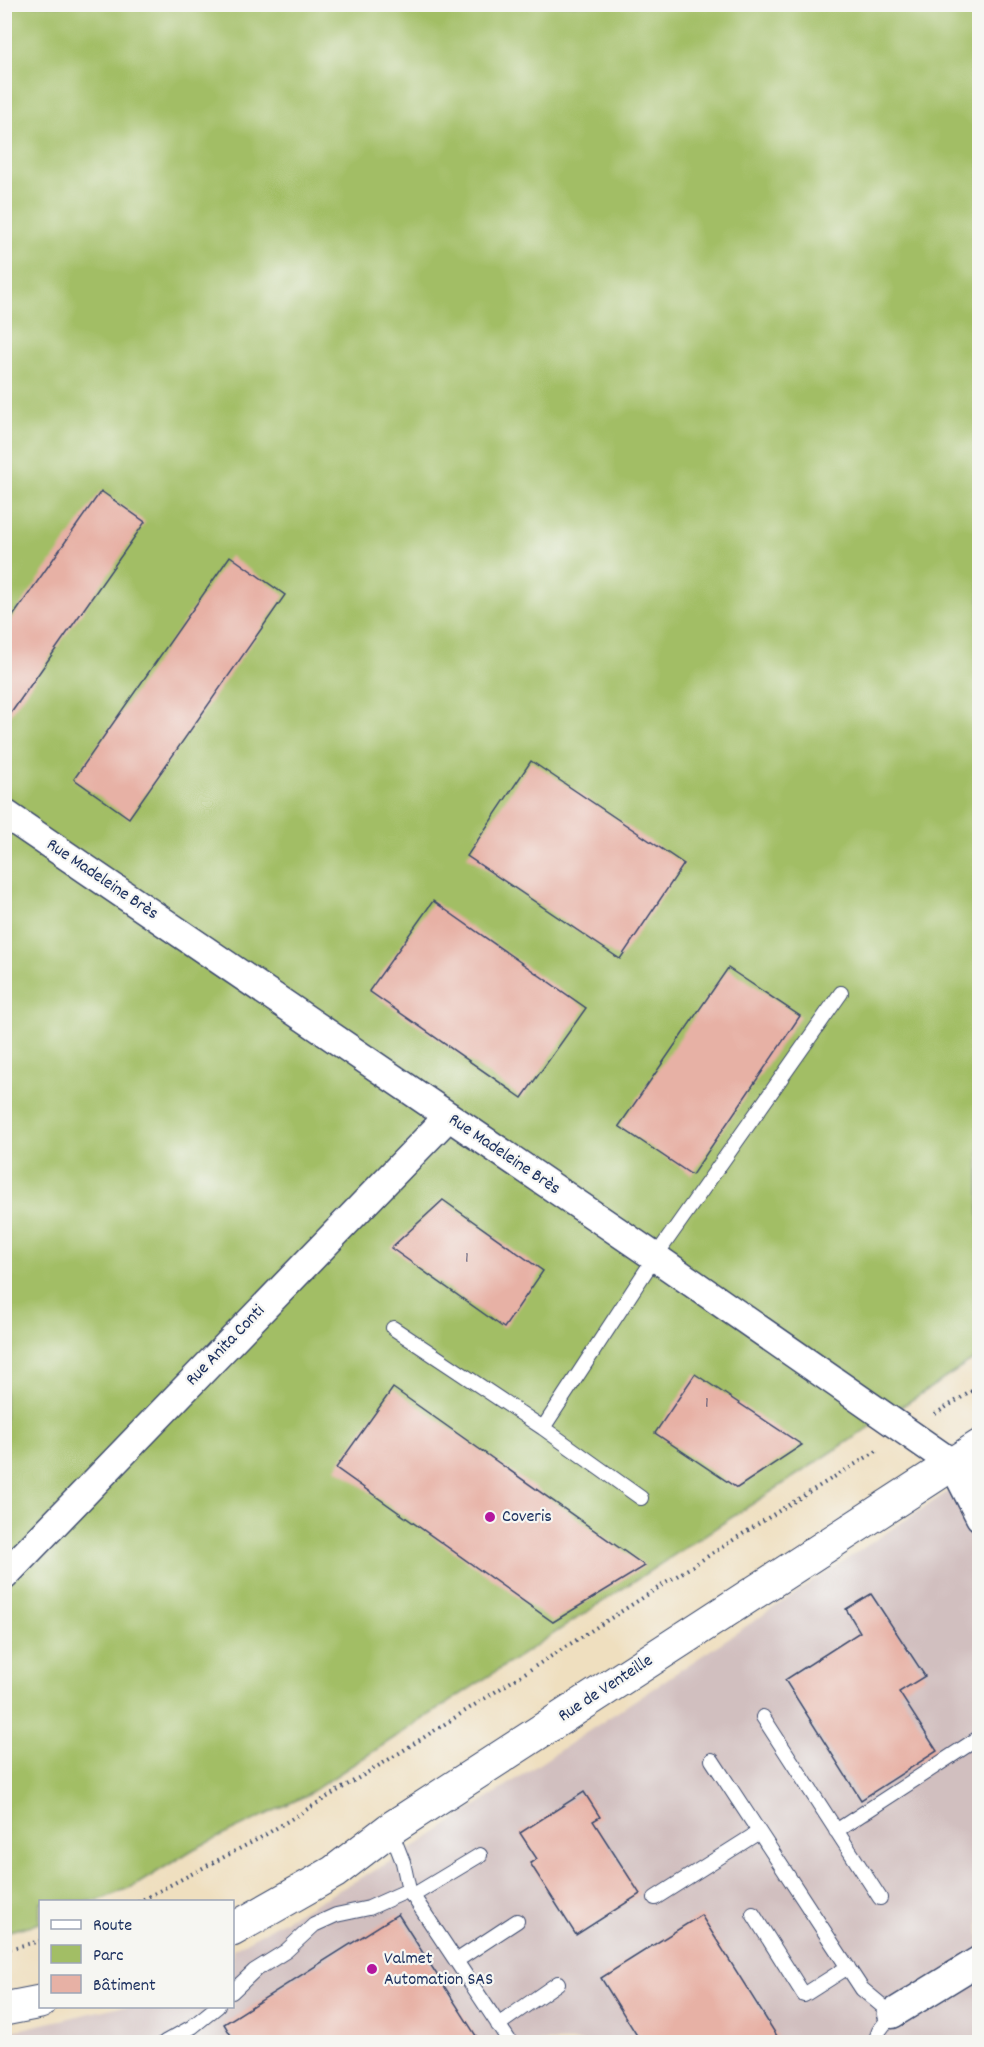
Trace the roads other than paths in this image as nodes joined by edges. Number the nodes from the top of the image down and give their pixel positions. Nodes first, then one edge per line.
1 (4, 813) edge
2 (841, 993) dead end
3 (448, 1117) junction
4 (655, 1257) junction
5 (393, 1328) dead end
6 (543, 1428) junction
7 (980, 1446) edge
8 (953, 1464) junction
9 (641, 1498) dead end
10 (980, 1517) edge
11 (4, 1576) edge
12 (763, 1717) dead end
13 (980, 1737) edge
14 (712, 1760) dead end
15 (390, 1830) junction
16 (836, 1830) junction
17 (759, 1832) junction
18 (480, 1855) dead end
19 (411, 1893) junction
20 (655, 1898) dead end
21 (880, 1898) dead end
22 (753, 1914) dead end
23 (517, 1921) dead end
24 (234, 1929) edge
25 (980, 1960) edge
26 (456, 1961) junction
27 (848, 1967) junction
28 (558, 1983) dead end
29 (234, 1990) edge
30 (39, 2002) edge
31 (217, 2008) edge
32 (4, 2009) edge
33 (892, 2014) junction
34 (498, 2025) junction
35 (165, 2043) edge
36 (510, 2043) edge
37 (875, 2043) edge

1 - 3 street, Rue Madeleine Brès
2 - 4 lane
3 - 4 street, Rue Madeleine Brès
3 - 11 street, Rue Anita Conti
4 - 6 lane
4 - 8 street, Rue Madeleine Brès
5 - 6 lane
6 - 9 lane
7 - 8 street, Rue de Venteille
8 - 10 street, Rue Madeleine Brès
8 - 15 street, Rue de Venteille
12 - 16 lane
13 - 16 lane
14 - 17 lane
15 - 19 lane
15 - 24 street, Rue de Venteille
16 - 21 lane
17 - 20 lane
17 - 27 lane
18 - 19 lane
19 - 26 lane
19 - 29 lane
22 - 27 lane
23 - 26 lane
25 - 33 street
26 - 34 lane
27 - 33 lane
28 - 34 lane
30 - 32 street
31 - 35 lane
33 - 37 lane
34 - 36 lane

